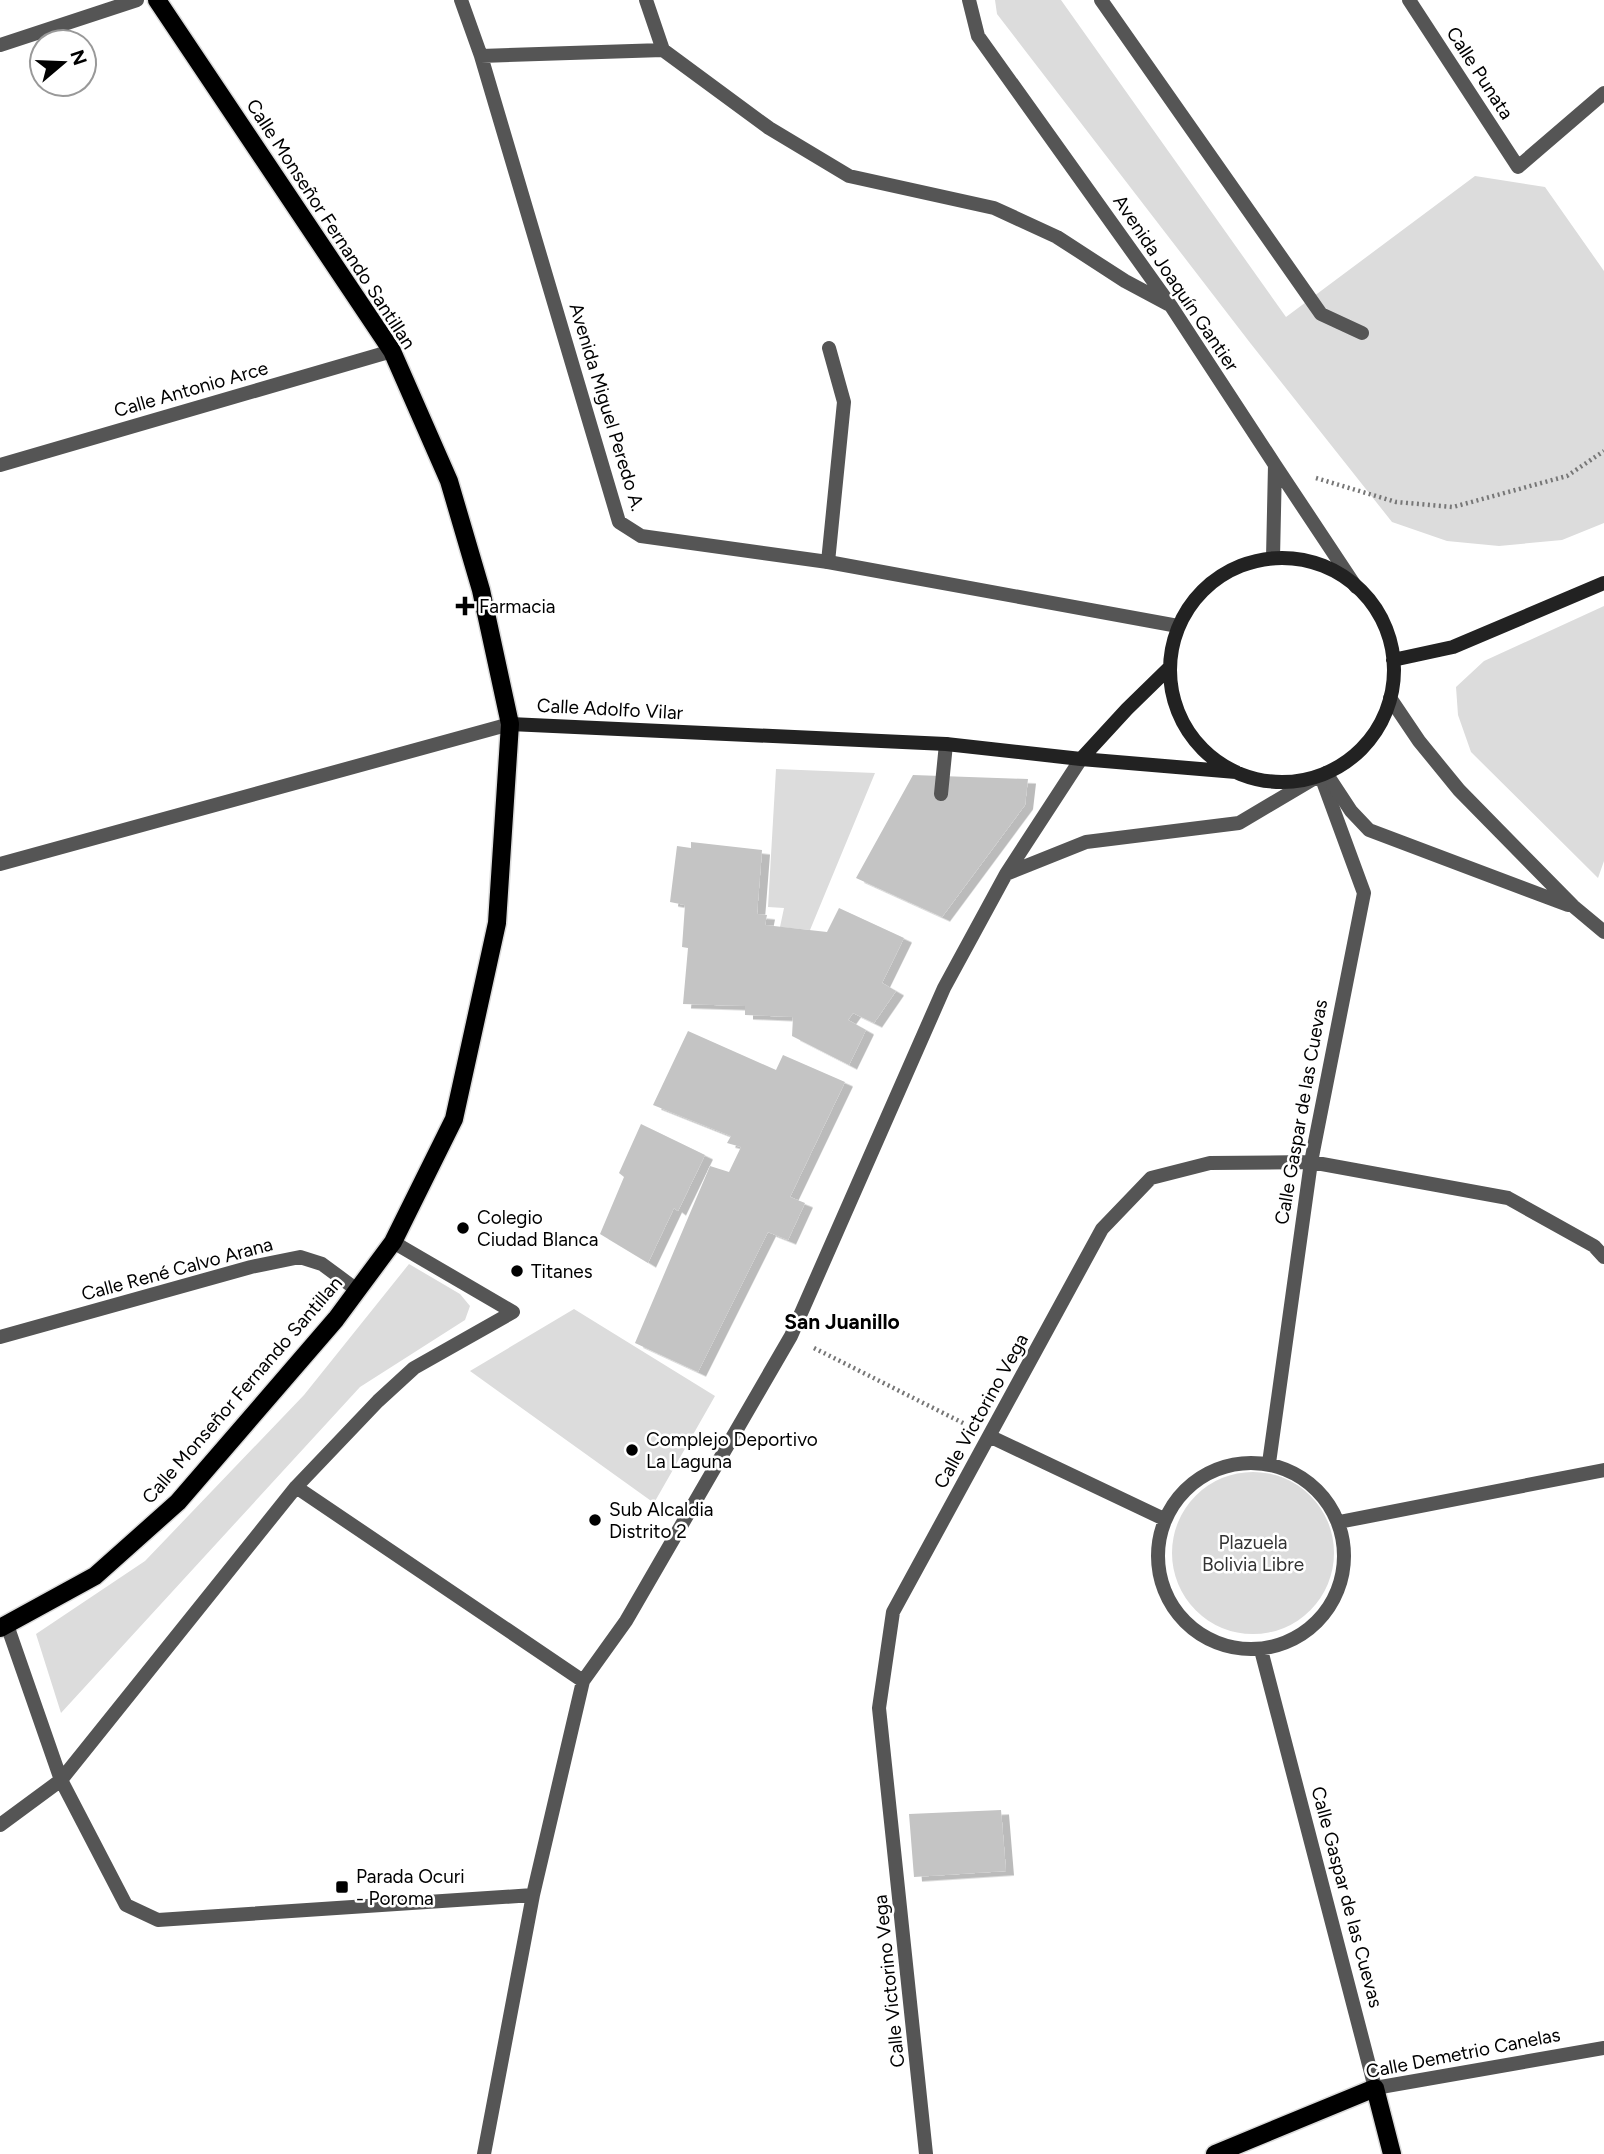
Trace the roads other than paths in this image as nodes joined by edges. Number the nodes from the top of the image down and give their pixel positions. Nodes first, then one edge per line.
1 (137, 0) edge
2 (157, 0) edge
3 (461, 0) edge
4 (646, 0) edge
5 (968, 0) edge
6 (1101, 0) edge
7 (1409, 0) edge
8 (0, 45) edge
9 (663, 50) junction
10 (481, 55) junction
11 (1604, 93) edge
12 (1171, 306) junction
13 (1362, 333) dead end
14 (829, 348) dead end
15 (392, 351) junction
16 (0, 465) edge
17 (1275, 465) junction
18 (1273, 558) junction
19 (828, 562) junction
20 (1604, 583) edge
21 (1356, 587) junction
22 (1178, 626) junction
23 (1393, 660) junction
24 (1169, 668) junction
25 (1390, 698) junction
26 (510, 724) junction
27 (946, 744) junction
28 (1081, 759) junction
29 (1236, 772) junction
30 (1321, 776) junction
31 (941, 794) dead end
32 (0, 864) edge
33 (1006, 874) junction
34 (1573, 906) junction
35 (1604, 932) edge
36 (1311, 1162) junction
37 (393, 1242) junction
38 (1604, 1257) edge
39 (357, 1290) junction
40 (0, 1337) edge
41 (989, 1436) junction
42 (1269, 1463) junction
43 (1604, 1470) edge
44 (296, 1487) junction
45 (1164, 1519) junction
46 (1339, 1522) junction
47 (4, 1627) edge
48 (1261, 1650) junction
49 (583, 1681) junction
50 (61, 1780) junction
51 (0, 1825) edge
52 (533, 1895) junction
53 (1604, 2048) edge
54 (1375, 2088) junction
55 (484, 2154) edge
56 (926, 2154) edge
57 (1215, 2154) edge
58 (1392, 2154) edge

1 - 8 street
2 - 15 main road, Calle Monseñor Fernando Santillan
3 - 10 street, Avenida Miguel Peredo A.
4 - 9 street
5 - 12 street, Avenida Joaquín Gantier
6 - 13 street
7 - 11 street, Calle Punata
9 - 10 street
9 - 12 street
10 - 19 street, Avenida Miguel Peredo A.
12 - 17 street, Avenida Joaquín Gantier
14 - 19 street
15 - 16 street, Calle Antonio Arce
15 - 26 main road, Calle Monseñor Fernando Santillan
17 - 18 street
17 - 21 street, Avenida Joaquín Gantier
18 - 21 main road
18 - 22 main road
19 - 22 street, Avenida Miguel Peredo A.
20 - 23 main road
21 - 23 main road
22 - 24 main road
23 - 25 main road
24 - 28 main road
24 - 29 main road
25 - 30 main road
25 - 34 street
26 - 27 main road, Calle Adolfo Vilar
26 - 32 street, Calle Adolfo Vilar
26 - 37 main road, Calle Monseñor Fernando Santillan
27 - 28 main road, Calle Adolfo Vilar
27 - 31 street
28 - 29 main road, Calle Adolfo Vilar
28 - 33 street
29 - 30 main road
30 - 33 street
30 - 34 street
30 - 36 street, Calle Gaspar de las Cuevas
33 - 49 street
34 - 35 street
36 - 38 street, Calle Victorino Vega
36 - 41 street, Calle Victorino Vega
36 - 42 street, Calle Gaspar de las Cuevas
37 - 39 main road, Calle Monseñor Fernando Santillan
37 - 44 street
39 - 40 street, Calle René Calvo Arana
39 - 47 main road, Calle Monseñor Fernando Santillan
41 - 45 street
41 - 56 street, Calle Victorino Vega
42 - 45 street
42 - 46 street
43 - 46 street
44 - 49 street
44 - 50 street
45 - 48 street
46 - 48 street
47 - 50 street
48 - 54 street, Calle Gaspar de las Cuevas
49 - 52 street
50 - 51 street
50 - 52 street
52 - 55 street
53 - 54 street, Calle Demetrio Canelas
54 - 57 main road, Calle Demetrio Canelas
54 - 58 main road, Calle Gaspar de las Cuevas

